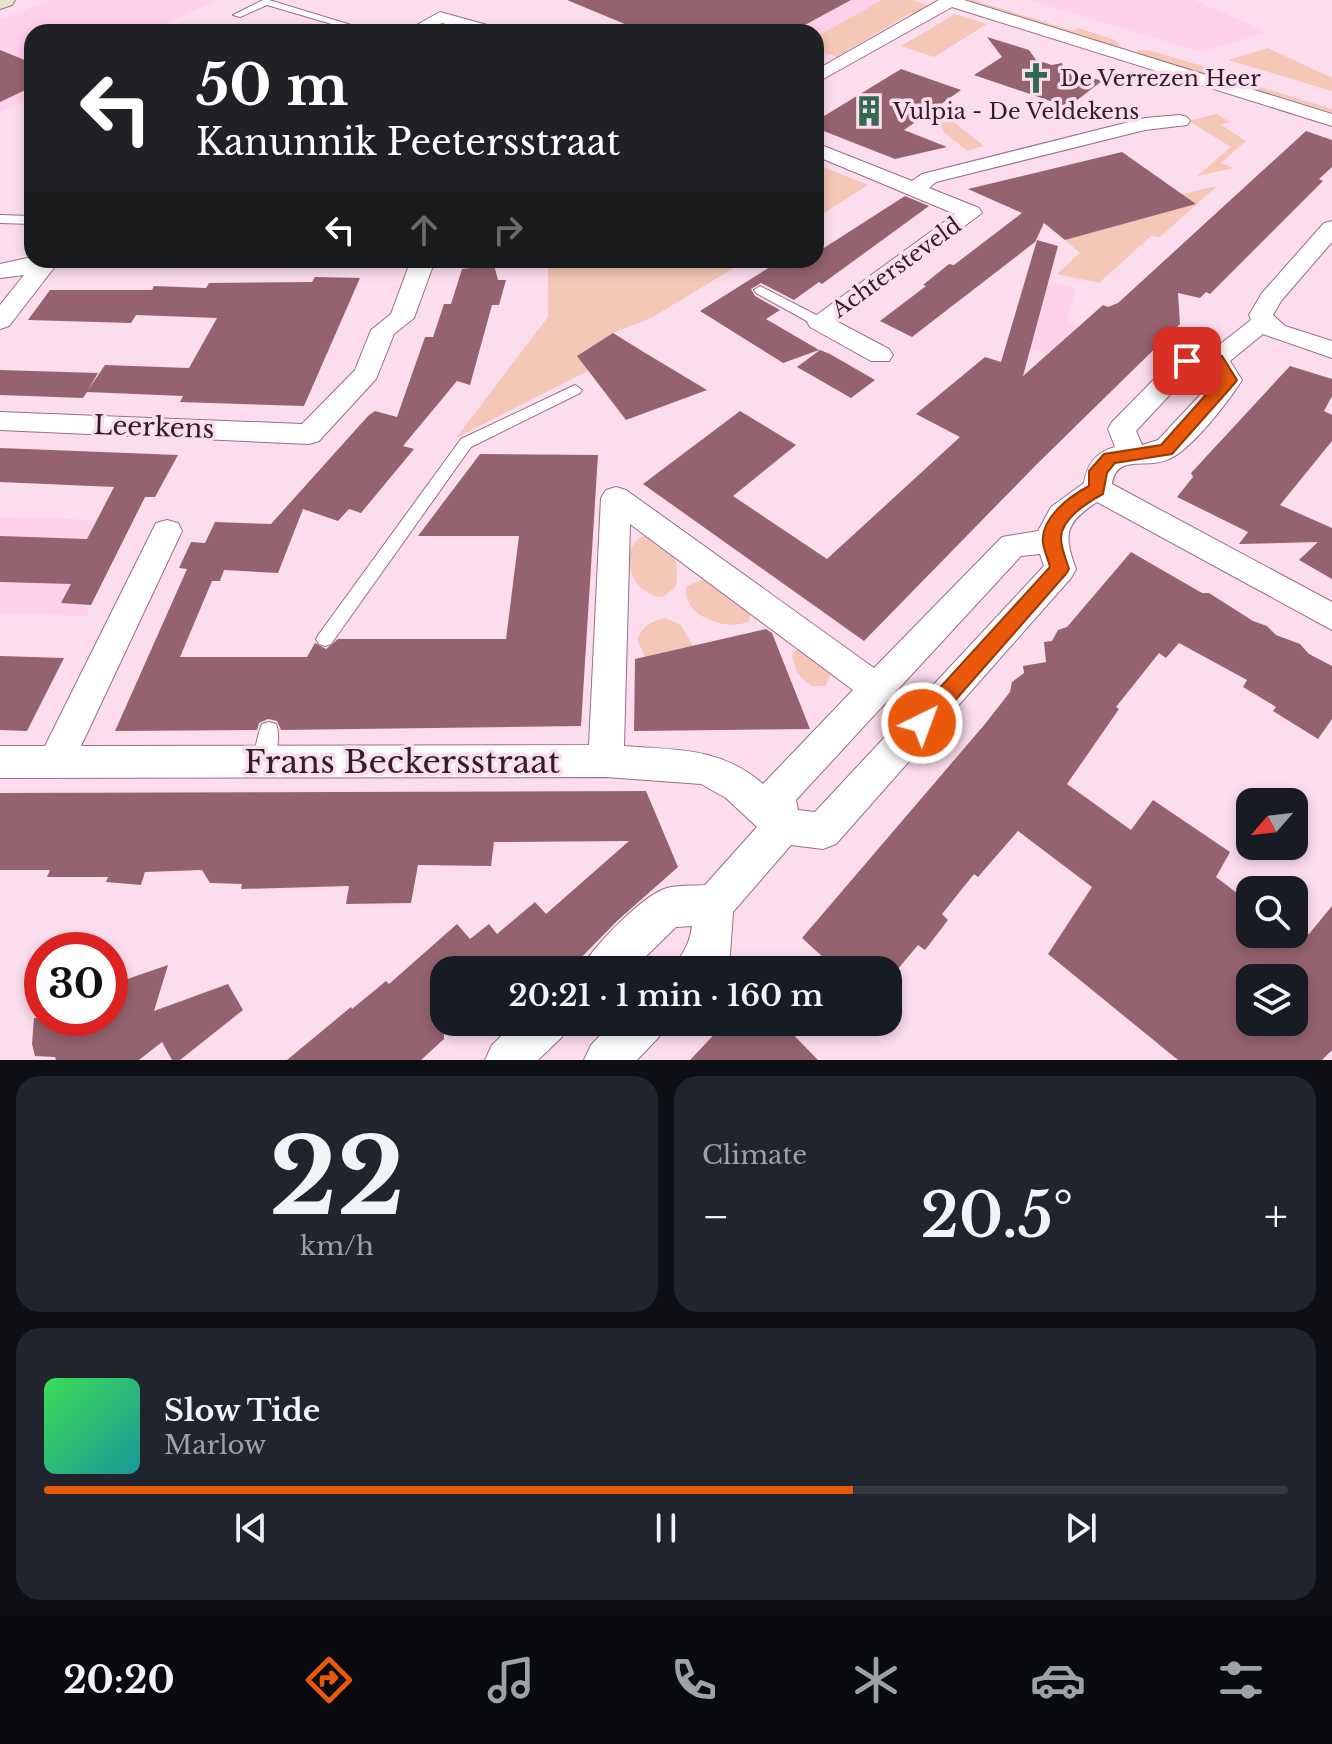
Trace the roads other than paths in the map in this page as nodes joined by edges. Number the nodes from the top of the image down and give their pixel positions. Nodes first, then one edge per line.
1 (948, 0) edge
2 (992, 0) edge
3 (237, 15) dead end
4 (342, 24) edge
5 (427, 24) edge
6 (464, 24) edge
7 (1126, 48) junction
8 (824, 73) edge
9 (1332, 101) edge
10 (1332, 120) edge
11 (1180, 121) dead end
12 (824, 152) edge
13 (914, 189) junction
14 (0, 219) edge
15 (24, 220) edge
16 (1332, 228) edge
17 (0, 258) edge
18 (24, 259) edge
19 (24, 267) edge
20 (41, 268) edge
21 (420, 268) edge
22 (0, 271) edge
23 (760, 290) dead end
24 (0, 321) edge
25 (819, 322) junction
26 (1264, 323) junction
27 (1332, 350) edge
28 (880, 355) dead end
29 (1216, 360) junction
30 (575, 390) dead end
31 (0, 421) edge
32 (1132, 454) junction
33 (1097, 489) junction
34 (167, 531) dead end
35 (1051, 541) junction
36 (1332, 617) edge
37 (325, 639) dead end
38 (877, 689) junction
39 (56, 761) junction
40 (606, 761) junction
41 (0, 762) edge
42 (783, 826) junction
43 (714, 904) junction
44 (617, 956) edge
45 (708, 956) edge
46 (532, 1036) edge
47 (630, 1036) edge
48 (507, 1060) edge
49 (606, 1060) edge

1 - 7 street
1 - 8 street
2 - 7 street
3 - 4 lane
5 - 6 street
7 - 9 street
7 - 10 street
11 - 13 street
12 - 13 street, Achtersteveld
13 - 25 street, Achtersteveld
14 - 15 lane
16 - 26 street
17 - 18 street
19 - 22 street
20 - 24 street
21 - 31 street, Leerkens
23 - 25 lane
25 - 28 street, Achtersteveld
26 - 27 street
26 - 29 street
29 - 32 street
29 - 32 street
30 - 37 lane
32 - 33 street
33 - 35 street
33 - 36 street
34 - 39 street
35 - 38 street
35 - 42 street
38 - 40 street
38 - 42 street
39 - 40 street, Frans Beckersstraat
39 - 41 street, Frans Beckersstraat
40 - 42 street, Frans Beckersstraat
42 - 43 street
43 - 44 street
43 - 45 street
46 - 48 street
47 - 49 street

